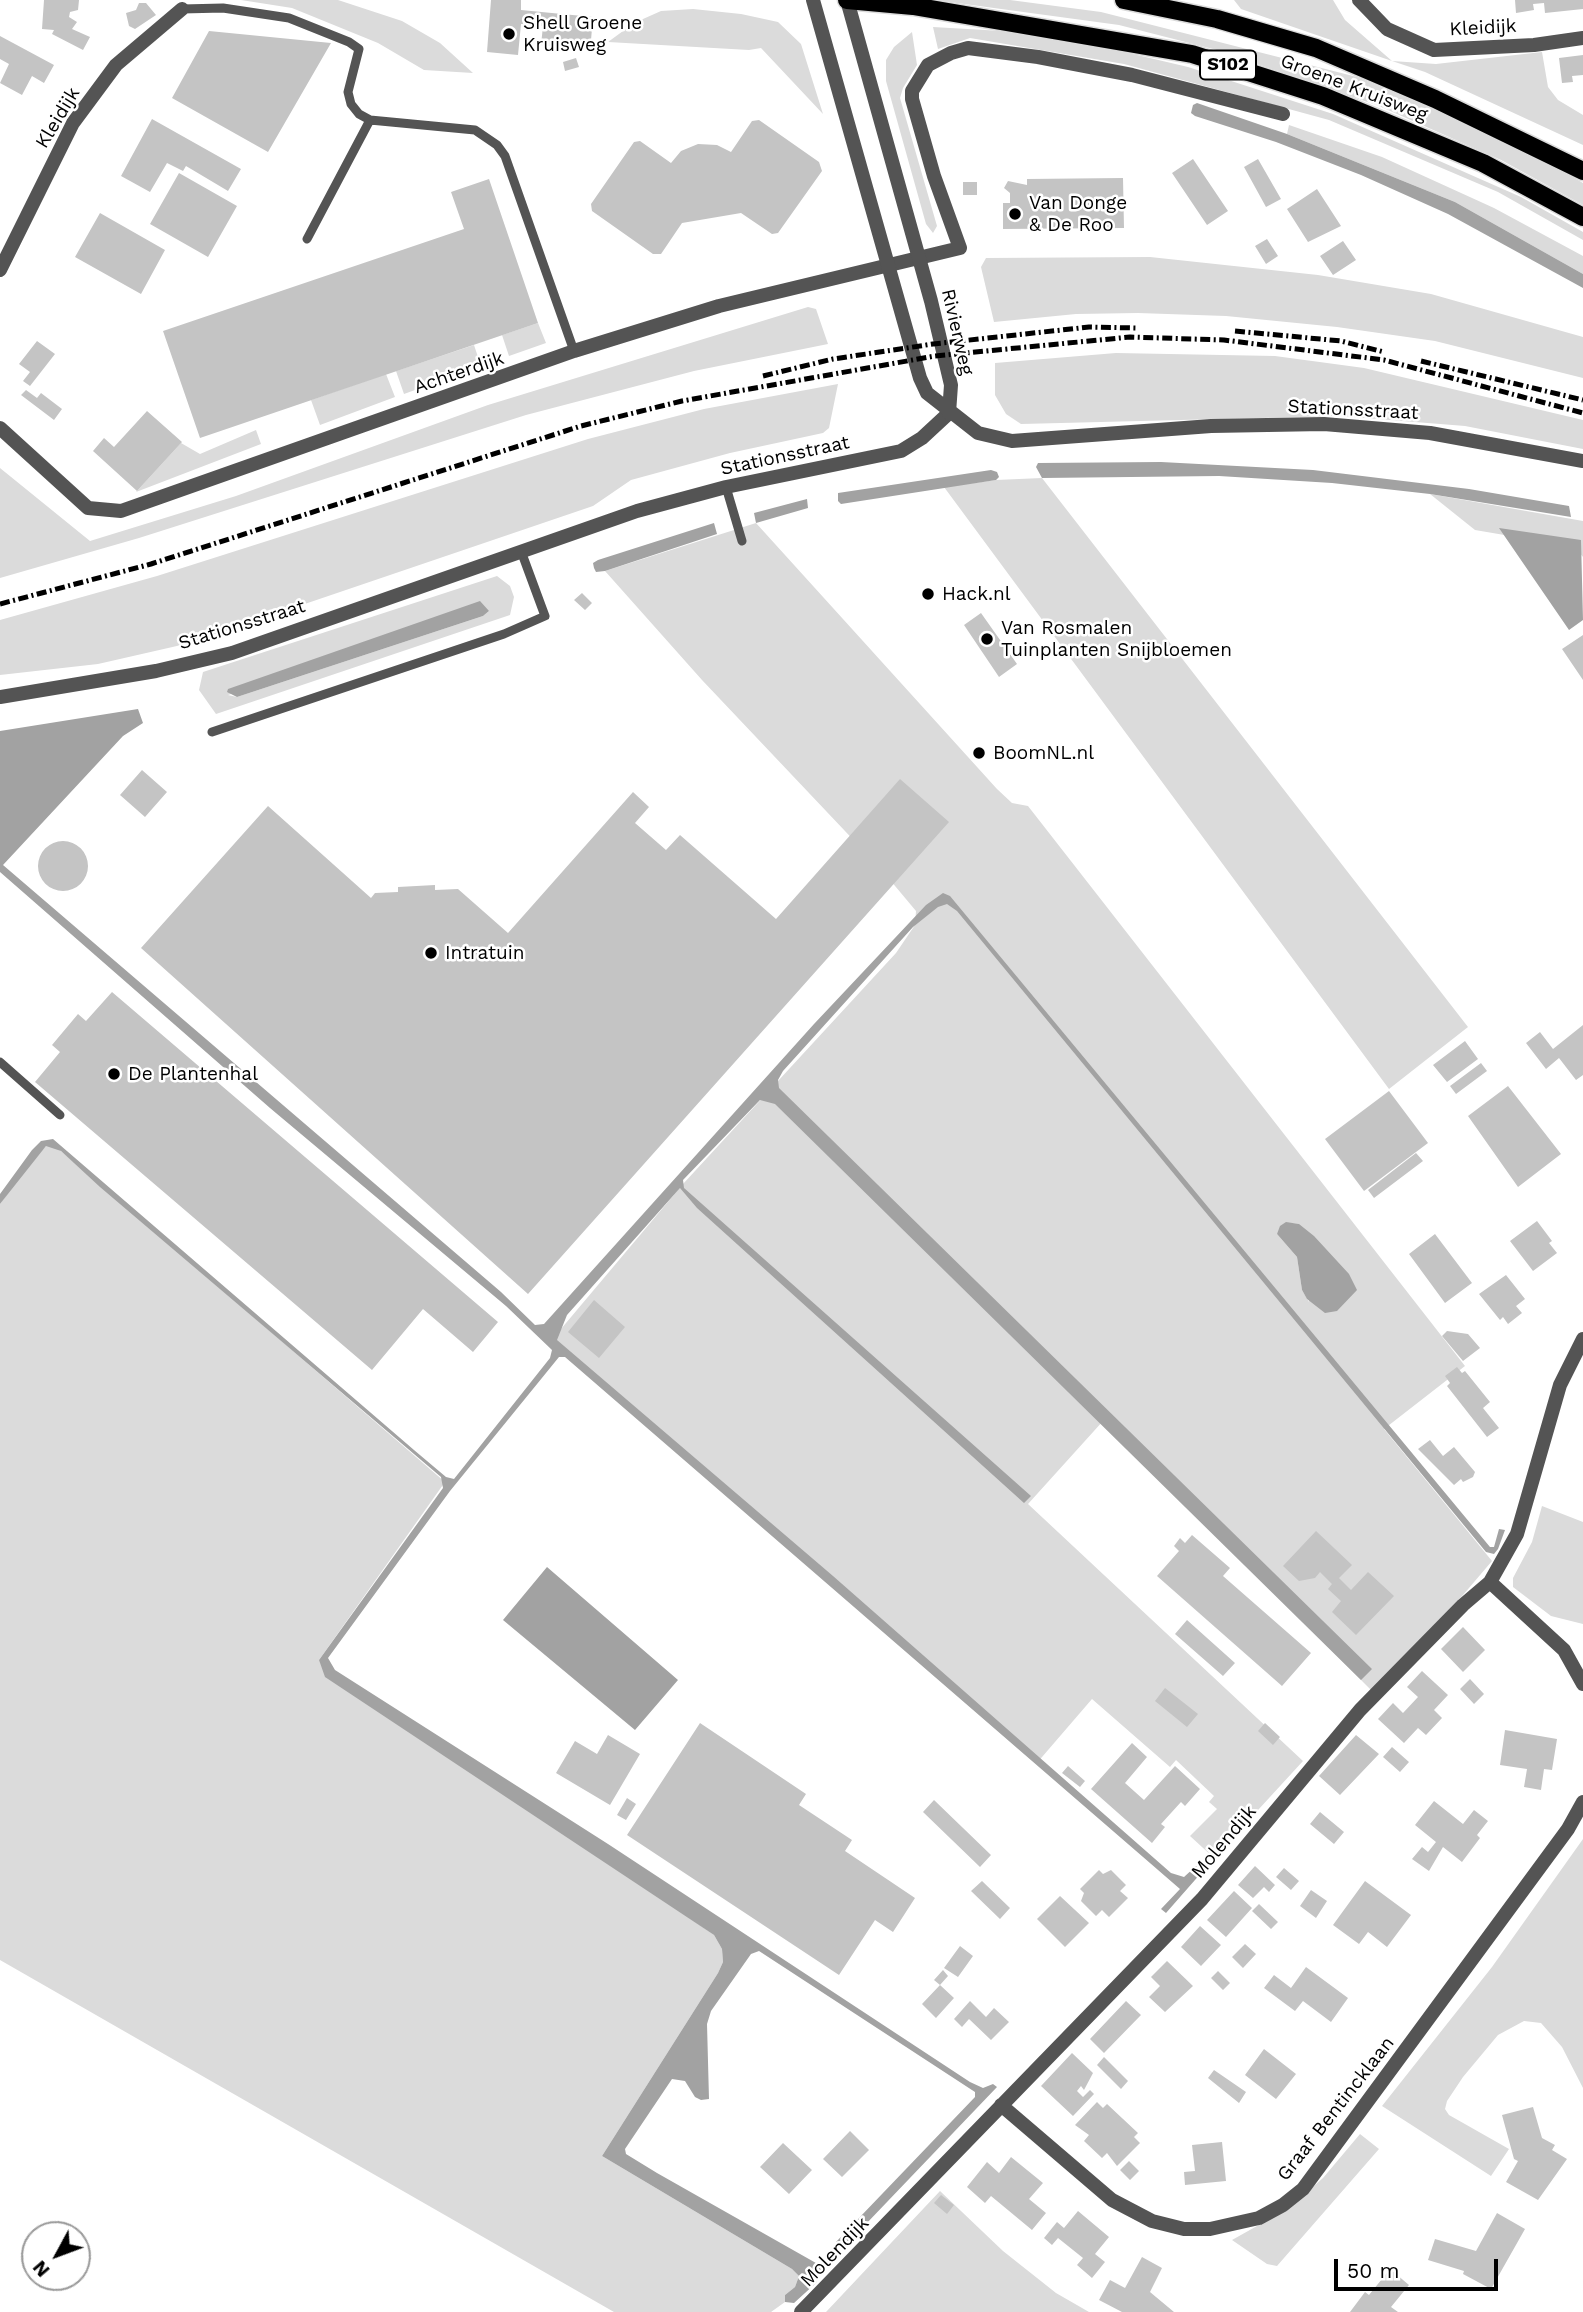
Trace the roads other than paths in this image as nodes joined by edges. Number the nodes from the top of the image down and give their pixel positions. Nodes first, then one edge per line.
1 (813, 0) edge
2 (847, 0) edge
3 (1124, 0) edge
4 (1359, 0) edge
5 (182, 9) joint
6 (1583, 38) edge
7 (1283, 114) dead end
8 (370, 120) junction
9 (1583, 172) edge
10 (1583, 217) edge
11 (307, 239) dead end
12 (920, 258) junction
13 (887, 266) junction
14 (0, 270) edge
15 (574, 351) junction
16 (949, 413) junction
17 (0, 428) edge
18 (1583, 461) edge
19 (726, 487) junction
20 (742, 541) dead end
21 (521, 551) junction
22 (0, 697) edge
23 (212, 732) dead end
24 (0, 1062) edge
25 (60, 1115) dead end
26 (1583, 1339) edge
27 (1490, 1582) junction
28 (1564, 1650) junction
29 (1583, 1657) edge
30 (1583, 1684) edge
31 (1583, 1802) edge
32 (1001, 2105) junction
33 (801, 2312) edge

1 - 13 street
2 - 10 main road, Groene Kruisweg / S102
2 - 12 street, Rivierweg
3 - 9 main road, Groene Kruisweg / S102
4 - 6 street, Kleidijk
5 - 8 lane
5 - 14 street, Kleidijk
7 - 12 street, Achterdijk
8 - 11 lane
8 - 15 lane
12 - 13 street, Achterdijk
12 - 16 street, Rivierweg
13 - 15 street, Achterdijk
13 - 16 street
15 - 17 street, Achterdijk
16 - 18 street, Stationsstraat
16 - 19 street, Stationsstraat
19 - 20 lane
19 - 21 street, Stationsstraat
21 - 22 street, Stationsstraat
21 - 23 lane
24 - 25 lane
26 - 27 street, Molendijk
27 - 28 street
27 - 32 street, Molendijk
28 - 29 street
28 - 30 street
31 - 32 street, Graaf Bentincklaan
32 - 33 street, Molendijk

